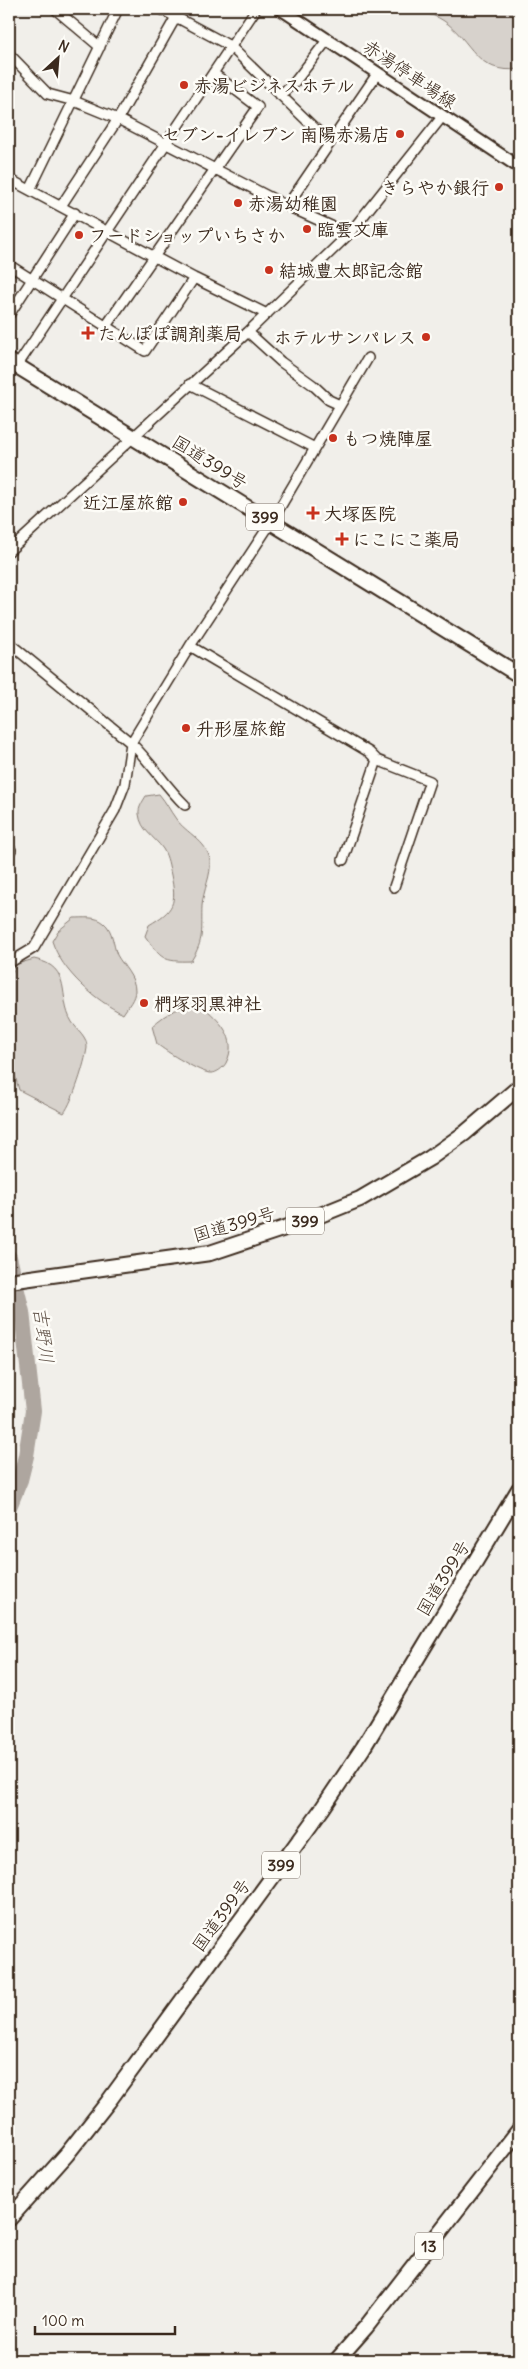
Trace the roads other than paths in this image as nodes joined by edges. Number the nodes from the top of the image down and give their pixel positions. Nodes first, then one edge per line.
1 (55, 9) edge
2 (118, 9) edge
3 (161, 9) edge
4 (256, 9) edge
5 (281, 9) edge
6 (176, 17) junction
7 (328, 39) junction
8 (230, 46) junction
9 (100, 47) junction
10 (9, 54) edge
11 (213, 73) junction
12 (377, 74) junction
13 (280, 95) junction
14 (74, 101) junction
15 (442, 117) junction
16 (118, 119) junction
17 (165, 143) junction
18 (330, 143) junction
19 (519, 167) edge
20 (214, 170) junction
21 (9, 179) edge
22 (30, 190) junction
23 (61, 206) junction
24 (287, 206) junction
25 (75, 214) junction
26 (107, 230) junction
27 (349, 234) junction
28 (155, 256) junction
29 (9, 265) edge
30 (194, 278) junction
31 (32, 279) junction
32 (63, 300) junction
33 (267, 314) junction
34 (9, 315) edge
35 (106, 326) junction
36 (248, 332) junction
37 (368, 358) dead end
38 (13, 364) edge
39 (190, 384) junction
40 (340, 406) junction
41 (132, 436) junction
42 (315, 448) junction
43 (272, 521) junction
44 (9, 550) edge
45 (9, 643) edge
46 (190, 646) junction
47 (519, 675) edge
48 (131, 743) junction
49 (377, 760) junction
50 (185, 805) dead end
51 (343, 860) dead end
52 (394, 887) dead end
53 (9, 963) edge
54 (519, 1087) edge
55 (9, 1281) edge
56 (519, 1489) edge
57 (519, 2130) edge
58 (9, 2219) edge
59 (337, 2360) edge

1 - 9 street
2 - 9 street
3 - 6 street
4 - 8 street
5 - 7 main road, 赤湯停車場線
6 - 8 street
6 - 16 street
7 - 12 main road, 赤湯停車場線
7 - 13 street
8 - 11 street
8 - 13 street
9 - 14 street
10 - 14 street
11 - 17 street
11 - 20 street
12 - 15 main road, 赤湯停車場線
12 - 18 street
13 - 18 street
14 - 16 street
14 - 22 street
15 - 19 main road, 赤湯停車場線
15 - 27 street
16 - 17 street
16 - 23 street
17 - 20 street
17 - 26 street
18 - 24 street
20 - 24 street
20 - 28 street
21 - 22 street
22 - 23 street
23 - 25 street
24 - 27 street
25 - 26 street
25 - 31 street
26 - 28 street
26 - 32 street
27 - 33 street
28 - 30 street
28 - 35 street
29 - 31 street
30 - 33 street
30 - 35 street
31 - 32 street
31 - 34 street
32 - 35 street
32 - 38 street
33 - 36 street
36 - 39 street
36 - 40 street
37 - 40 street
38 - 41 highway, 国道399号 / 399
39 - 41 street
39 - 42 street
40 - 42 street
41 - 43 highway, 国道399号 / 399
41 - 44 street
42 - 43 street
43 - 46 street
43 - 47 highway, 国道399号 / 399
45 - 48 street
46 - 48 street
46 - 49 street
48 - 50 street
48 - 53 street
49 - 51 street
49 - 52 street
54 - 55 highway, 国道399号 / 399
56 - 58 highway, 国道399号 / 399
57 - 59 highway, 13

